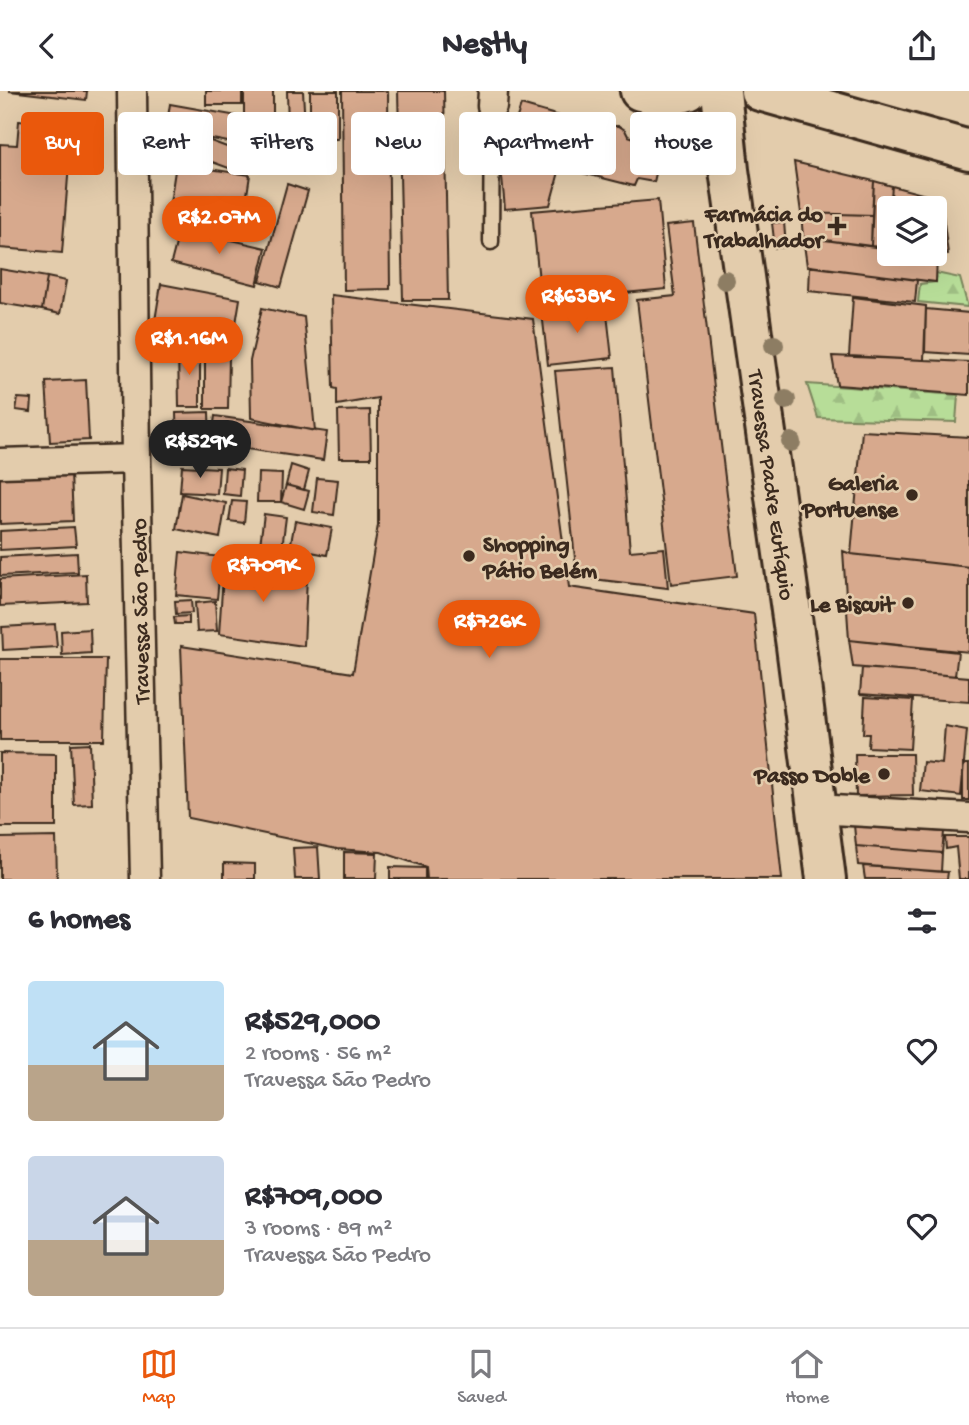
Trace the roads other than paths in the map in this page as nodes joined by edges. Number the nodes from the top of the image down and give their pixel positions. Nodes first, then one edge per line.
1 (132, 91) edge
2 (640, 91) edge
3 (688, 91) edge
4 (721, 91) edge
5 (760, 91) edge
6 (492, 99) edge
7 (969, 150) edge
8 (491, 242) dead end
9 (136, 459) junction
10 (0, 463) edge
11 (816, 809) junction
12 (969, 818) edge
13 (145, 879) edge
14 (826, 879) edge

1 - 9 street, Travessa São Pedro
2 - 3 main road
4 - 11 main road, Travessa Padre Eutíquio
5 - 7 main road
6 - 8 lane
9 - 10 street
9 - 13 street, Travessa São Pedro
11 - 12 street
11 - 14 main road, Travessa Padre Eutíquio

